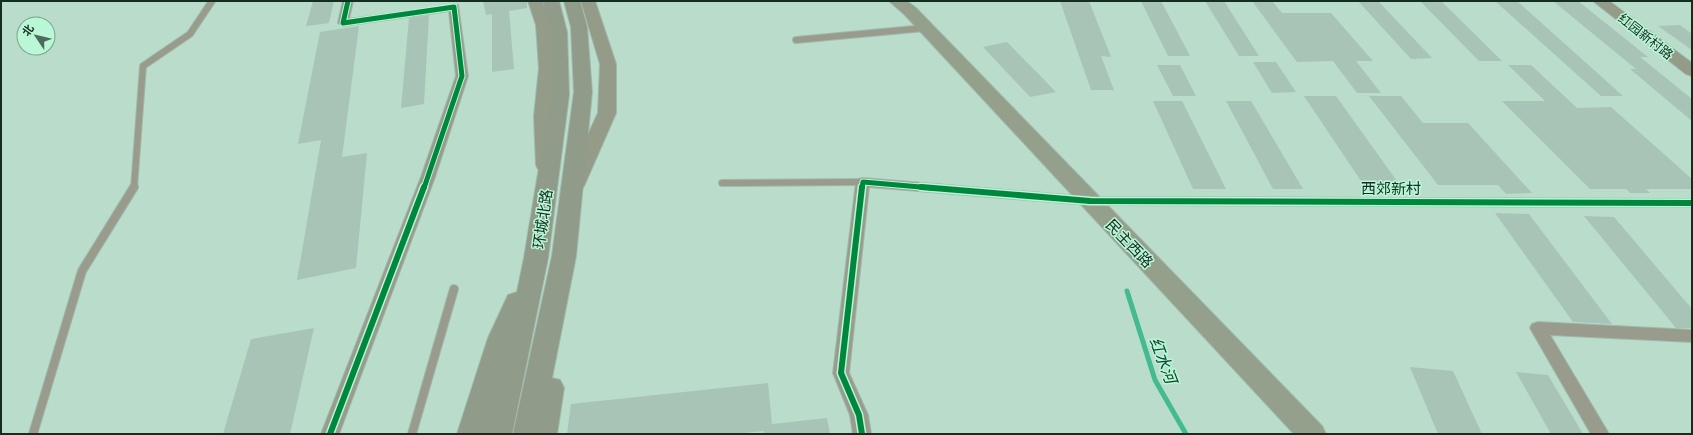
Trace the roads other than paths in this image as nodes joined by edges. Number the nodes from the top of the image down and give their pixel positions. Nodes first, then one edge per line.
1 (212, 1) edge
2 (348, 1) edge
3 (535, 1) edge
4 (551, 1) edge
5 (572, 1) edge
6 (588, 1) edge
7 (897, 1) edge
8 (1600, 1) edge
9 (926, 28) junction
10 (796, 40) dead end
11 (1692, 71) edge
12 (863, 182) junction
13 (722, 183) dead end
14 (546, 195) junction
15 (1090, 201) junction
16 (570, 203) junction
17 (1692, 203) edge
18 (536, 258) junction
19 (454, 289) dead end
20 (1692, 336) edge
21 (33, 434) edge
22 (330, 434) edge
23 (412, 434) edge
24 (471, 434) edge
25 (498, 434) edge
26 (527, 434) edge
27 (543, 434) edge
28 (862, 434) edge
29 (1312, 434) edge
30 (1600, 434) edge

1 - 21 lane
2 - 22 street
3 - 14 main road
4 - 14 highway, 环城北路
5 - 16 highway, 环城北路
6 - 16 main road
7 - 9 main road, 民主西路
8 - 11 main road, 红园新村路
9 - 10 lane
9 - 15 main road, 民主西路
12 - 13 lane
12 - 15 street, 西郊新村
12 - 28 street
14 - 18 highway, 环城北路
15 - 17 street, 西郊新村
15 - 29 main road, 民主西路
16 - 26 highway, 环城北路
16 - 27 highway
18 - 24 highway
18 - 25 highway, 环城北路
19 - 23 lane
20 - 30 street

